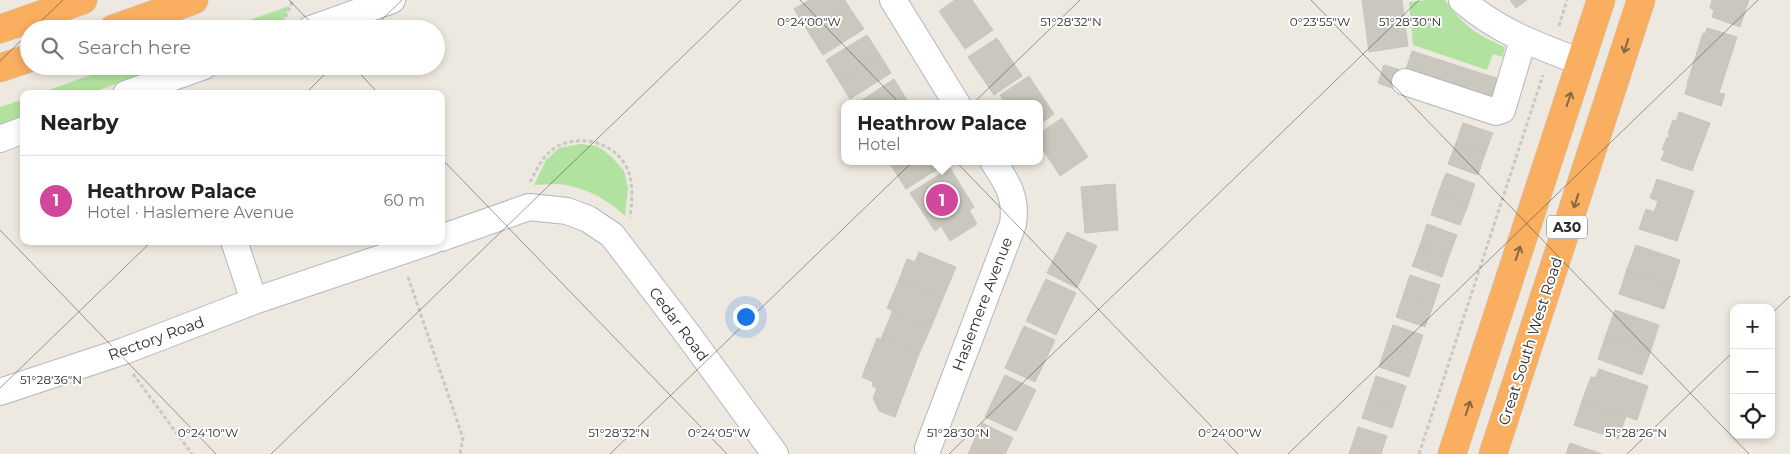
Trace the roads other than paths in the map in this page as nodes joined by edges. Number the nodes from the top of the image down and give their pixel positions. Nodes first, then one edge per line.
1 (83, 0) edge
2 (194, 0) edge
3 (392, 0) edge
4 (893, 0) edge
5 (1462, 0) edge
6 (1601, 0) edge
7 (1641, 0) edge
8 (28, 20) edge
9 (138, 20) edge
10 (336, 20) edge
11 (20, 23) edge
12 (0, 30) edge
13 (1523, 40) junction
14 (20, 61) edge
15 (1581, 62) junction
16 (0, 68) edge
17 (192, 75) edge
18 (1405, 82) dead end
19 (181, 84) edge
20 (148, 90) edge
21 (955, 100) edge
22 (20, 132) edge
23 (0, 139) edge
24 (995, 165) edge
25 (445, 237) edge
26 (235, 245) edge
27 (421, 245) edge
28 (254, 301) junction
29 (0, 392) edge
30 (928, 448) dead end
31 (775, 454) edge
32 (1452, 454) edge
33 (1493, 454) edge

1 - 8 highway
2 - 9 highway
3 - 10 street
4 - 21 street
5 - 13 street
6 - 15 highway, A30
7 -> 33 highway, Great South West Road / A30
11 - 12 highway
13 - 15 street
13 - 18 street
14 - 16 highway
32 -> 15 highway, A30
17 - 19 street
19 - 20 street
22 - 23 street
24 - 30 street, Haslemere Avenue
25 - 31 street, Cedar Road
26 - 28 street
27 - 28 street, Rectory Road
28 - 29 street, Rectory Road

